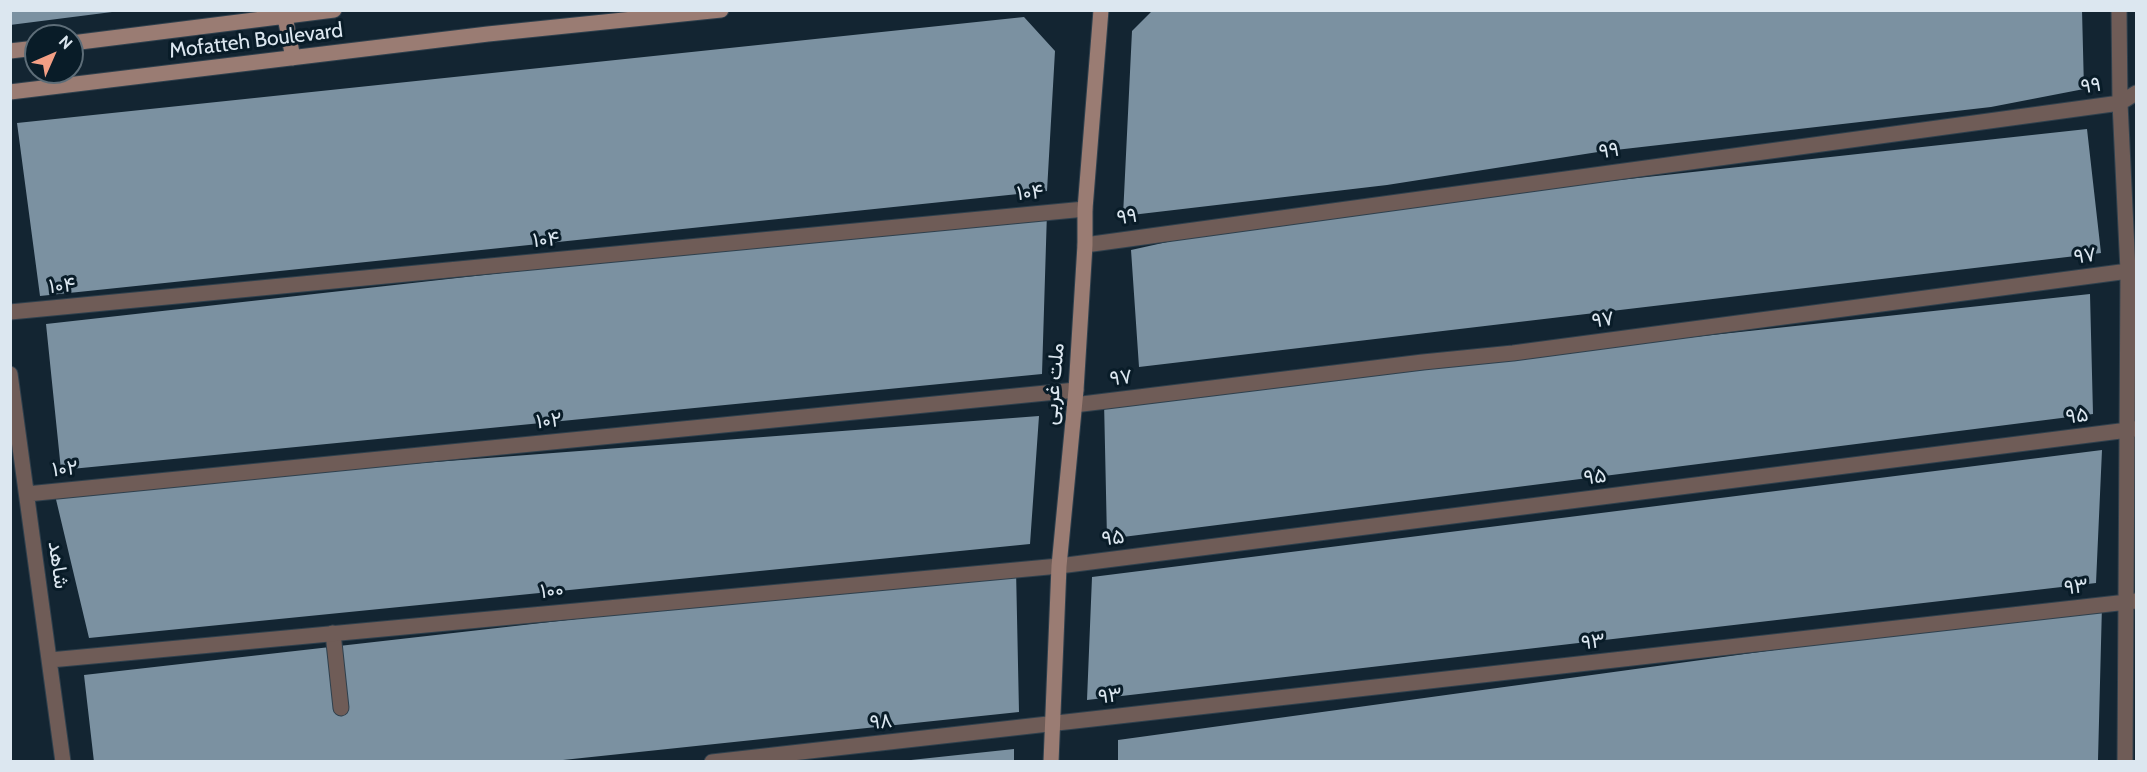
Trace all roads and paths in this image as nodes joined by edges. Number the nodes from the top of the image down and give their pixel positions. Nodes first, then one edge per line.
1 (334, 10) edge
2 (721, 10) edge
3 (1101, 10) edge
4 (2119, 10) edge
5 (285, 16) junction
6 (84, 41) edge
7 (293, 58) junction
8 (10, 92) edge
9 (2136, 93) edge
10 (2120, 103) junction
11 (1085, 209) junction
12 (1085, 245) junction
13 (2132, 270) edge
14 (10, 312) edge
15 (10, 374) edge
16 (1075, 398) junction
17 (2131, 430) edge
18 (27, 494) junction
19 (1059, 566) junction
20 (2132, 602) edge
21 (333, 633) junction
22 (50, 660) junction
23 (341, 708) dead end
24 (1054, 724) junction
25 (63, 762) edge
26 (712, 762) edge
27 (1051, 762) edge
28 (2125, 762) edge

1 - 5 main road, Mofatteh Boulevard
2 - 7 main road, Mofatteh Boulevard
3 - 11 main road, ملت غربی
4 - 10 street
5 - 6 main road, Mofatteh Boulevard
5 - 7 main road
7 - 8 main road, Mofatteh Boulevard
9 - 10 street, ۹۹
10 - 12 street, ۹۹
10 - 13 street
11 - 12 main road, ملت غربی
11 - 14 street, ۱۰۴
12 - 16 main road, ملت غربی
13 - 16 street, ۹۷
13 - 17 street
15 - 18 street, شاهد
16 - 18 street, ۱۰۲
16 - 19 main road, ملت غربی
17 - 19 street, ۹۵
17 - 20 street
18 - 22 street, شاهد
19 - 21 street, ۱۰۰
19 - 24 main road, ملت غربی
20 - 24 street, ۹۳
20 - 28 street
21 - 22 street, ۱۰۰
21 - 23 street
22 - 25 street, شاهد
24 - 26 street, ۹۸
24 - 27 main road, ملت غربی

